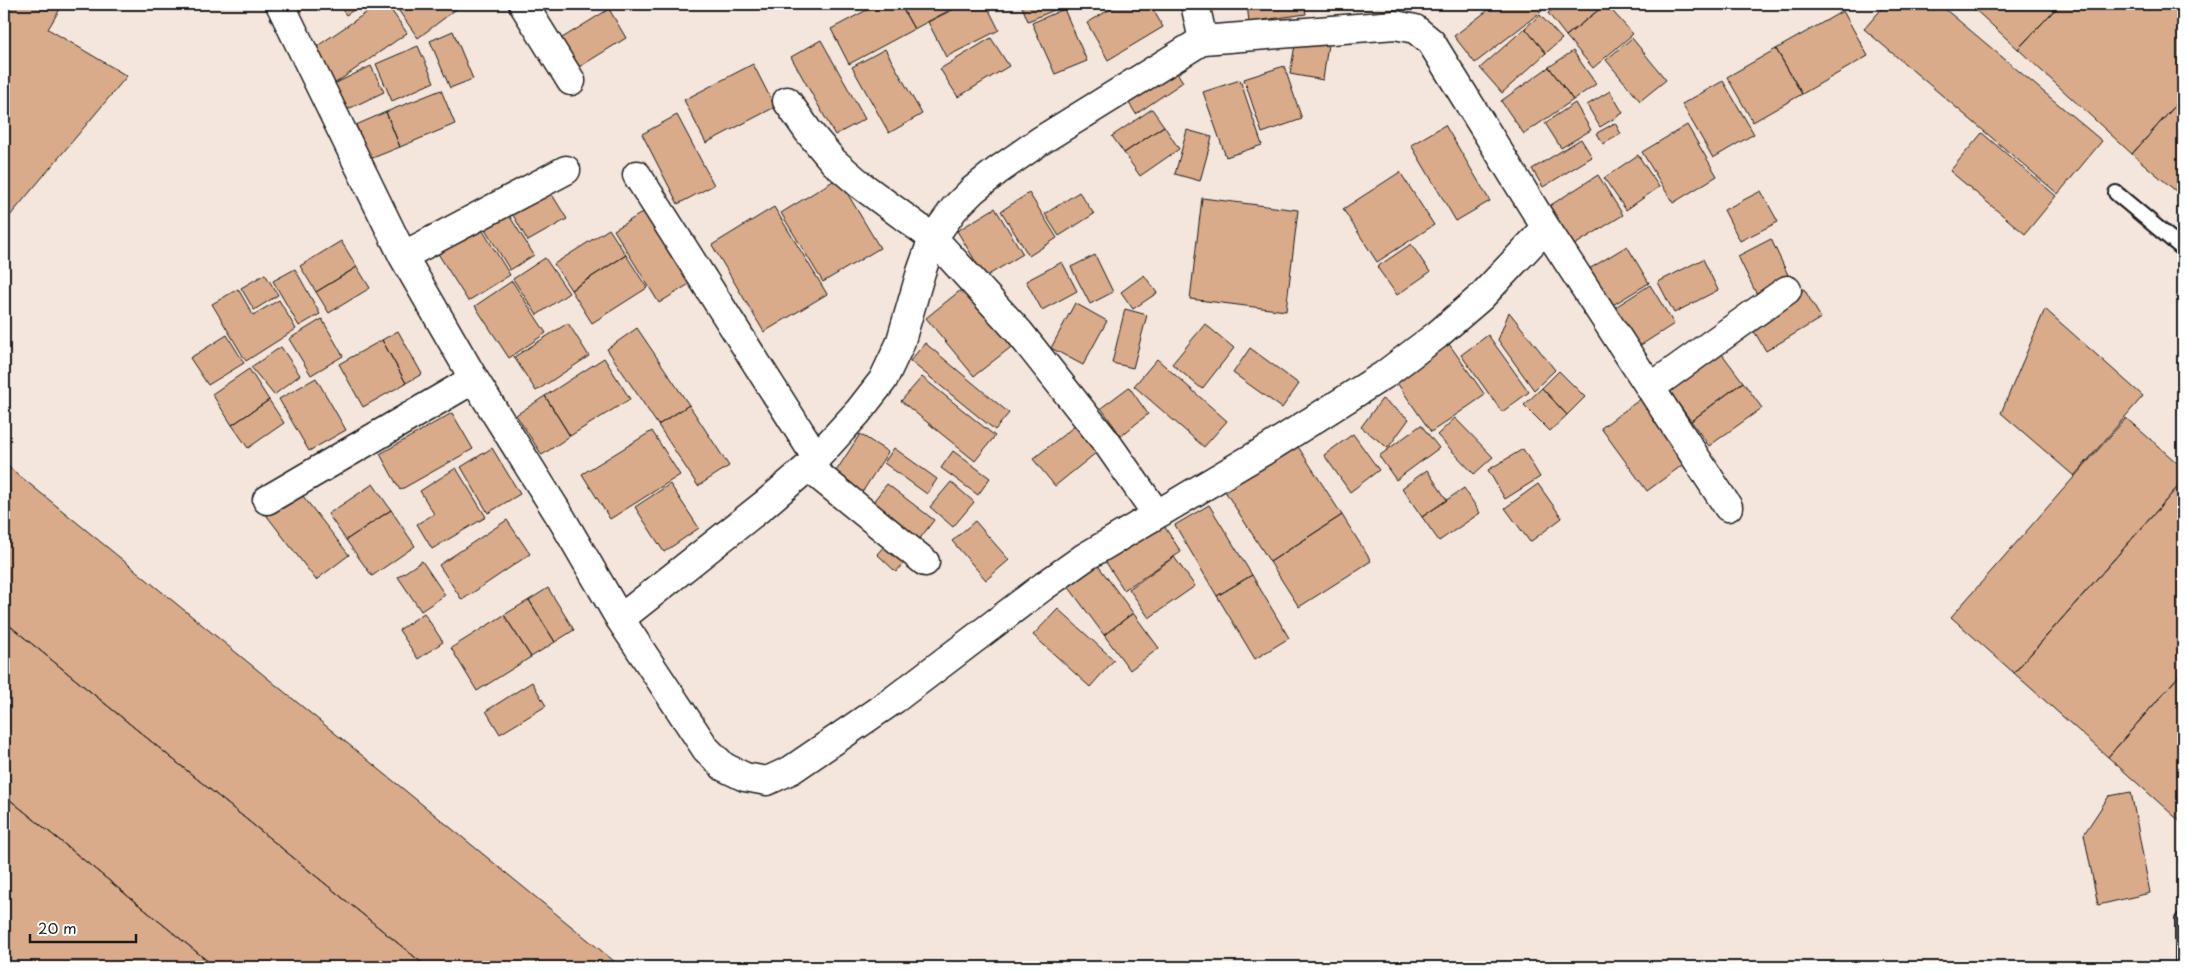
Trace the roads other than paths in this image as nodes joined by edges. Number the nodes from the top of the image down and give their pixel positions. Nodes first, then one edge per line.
1 (280, 4) edge
2 (523, 4) edge
3 (1195, 4) edge
4 (1203, 40) junction
5 (571, 81) dead end
6 (787, 101) dead end
7 (566, 170) dead end
8 (636, 176) dead end
9 (2116, 193) dead end
10 (1546, 228) junction
11 (933, 238) junction
12 (2183, 249) edge
13 (403, 256) junction
14 (1787, 290) dead end
15 (474, 379) junction
16 (1650, 388) junction
17 (812, 462) junction
18 (267, 500) dead end
19 (1728, 507) dead end
20 (1156, 514) junction
21 (925, 562) dead end
22 (620, 619) junction
23 (2183, 920) edge
24 (2183, 961) edge

1 - 13 street
2 - 5 street
3 - 4 street
4 - 10 street
4 - 11 street
6 - 11 street
7 - 13 street
8 - 17 street
9 - 12 lane
10 - 16 street
10 - 20 street
11 - 17 street
11 - 20 street
13 - 15 street
14 - 16 street
15 - 18 street
15 - 22 street
16 - 19 street
17 - 21 street
17 - 22 street
20 - 22 street
23 - 24 lane

